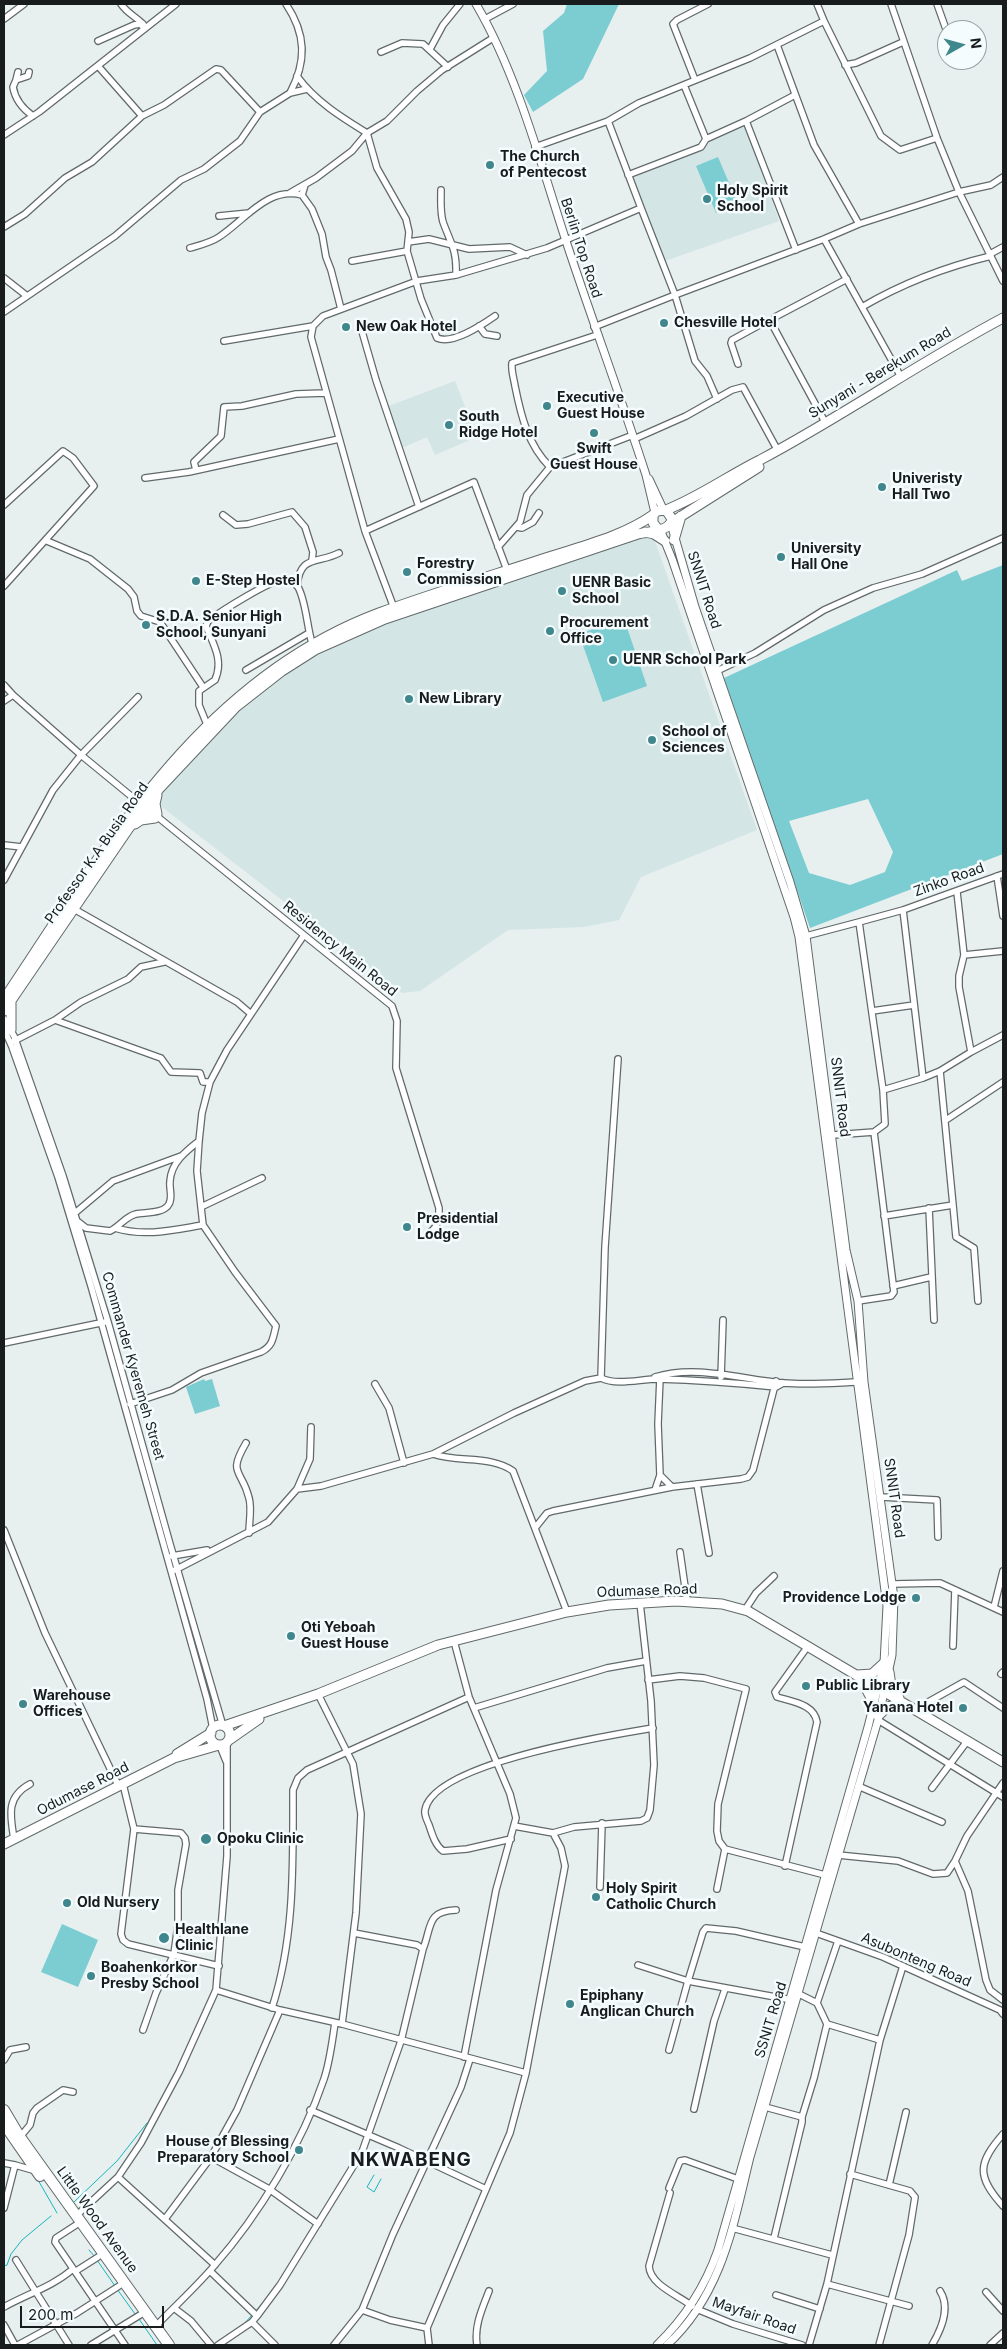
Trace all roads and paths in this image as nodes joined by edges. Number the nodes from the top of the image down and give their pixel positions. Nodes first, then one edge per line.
1 (24, 4) edge
2 (121, 4) edge
3 (286, 4) edge
4 (460, 4) edge
5 (476, 4) edge
6 (513, 4) edge
7 (708, 4) edge
8 (817, 4) edge
9 (890, 4) edge
10 (937, 4) edge
11 (171, 5) edge
12 (485, 18) junction
13 (4, 19) edge
14 (943, 20) edge
15 (824, 22) junction
16 (145, 28) junction
17 (493, 38) junction
18 (98, 41) dead end
19 (903, 42) junction
20 (776, 45) junction
21 (430, 49) junction
22 (381, 52) dead end
23 (846, 65) junction
24 (98, 66) junction
25 (448, 67) junction
26 (18, 72) dead end
27 (28, 72) dead end
28 (296, 76) junction
29 (16, 80) junction
30 (695, 80) junction
31 (684, 85) junction
32 (307, 89) junction
33 (290, 93) junction
34 (795, 95) junction
35 (260, 112) junction
36 (33, 116) junction
37 (142, 116) junction
38 (608, 121) junction
39 (746, 121) junction
40 (367, 133) junction
41 (4, 135) edge
42 (937, 138) junction
43 (706, 139) junction
44 (536, 147) junction
45 (628, 175) junction
46 (1003, 177) edge
47 (305, 185) junction
48 (441, 190) dead end
49 (959, 192) junction
50 (290, 193) junction
51 (302, 195) junction
52 (641, 208) junction
53 (249, 213) junction
54 (219, 216) dead end
55 (859, 224) junction
56 (4, 227) edge
57 (824, 239) junction
58 (566, 240) junction
59 (408, 242) junction
60 (454, 245) junction
61 (1003, 247) edge
62 (190, 248) dead end
63 (796, 250) junction
64 (407, 251) junction
65 (527, 255) junction
66 (990, 255) junction
67 (352, 261) dead end
68 (456, 275) junction
69 (4, 278) edge
70 (847, 280) junction
71 (1003, 280) edge
72 (417, 281) junction
73 (675, 295) junction
74 (27, 296) junction
75 (862, 307) junction
76 (341, 309) junction
77 (4, 312) edge
78 (495, 316) dead end
79 (1003, 318) edge
80 (773, 321) junction
81 (313, 326) junction
82 (478, 326) junction
83 (594, 327) junction
84 (362, 328) dead end
85 (597, 335) junction
86 (497, 336) dead end
87 (224, 341) dead end
88 (738, 364) dead end
89 (901, 378) junction
90 (325, 393) junction
91 (717, 399) junction
92 (825, 422) junction
93 (633, 437) junction
94 (338, 439) junction
95 (775, 453) junction
96 (550, 467) junction
97 (196, 470) junction
98 (144, 478) dead end
99 (4, 505) edge
100 (419, 507) junction
101 (659, 512) junction
102 (539, 513) dead end
103 (682, 514) junction
104 (223, 515) dead end
105 (671, 523) junction
106 (517, 527) junction
107 (659, 529) junction
108 (365, 531) junction
109 (645, 532) junction
110 (1003, 538) edge
111 (670, 540) junction
112 (47, 541) junction
113 (498, 548) junction
114 (339, 553) dead end
115 (312, 560) junction
116 (532, 566) junction
117 (507, 570) junction
118 (4, 586) edge
119 (297, 586) junction
120 (394, 608) junction
121 (309, 633) junction
122 (312, 643) junction
123 (246, 670) dead end
124 (717, 671) junction
125 (4, 685) edge
126 (203, 687) junction
127 (13, 695) junction
128 (138, 697) dead end
129 (4, 700) edge
130 (218, 721) junction
131 (210, 729) junction
132 (737, 739) junction
133 (740, 748) junction
134 (81, 754) junction
135 (159, 788) junction
136 (142, 805) junction
137 (157, 817) junction
138 (129, 828) junction
139 (4, 845) edge
140 (22, 847) junction
141 (1003, 874) edge
142 (997, 876) junction
143 (4, 880) edge
144 (957, 892) junction
145 (74, 909) junction
146 (904, 910) junction
147 (1003, 916) edge
148 (858, 922) junction
149 (304, 935) junction
150 (806, 936) junction
151 (1003, 950) edge
152 (964, 955) junction
153 (164, 962) junction
154 (7, 1000) edge
155 (914, 1005) junction
156 (4, 1011) edge
157 (872, 1011) junction
158 (251, 1014) junction
159 (4, 1019) edge
160 (55, 1020) junction
161 (6, 1029) edge
162 (1003, 1036) edge
163 (13, 1042) junction
164 (972, 1052) junction
165 (618, 1059) dead end
166 (940, 1071) junction
167 (923, 1078) junction
168 (210, 1082) junction
169 (1003, 1082) edge
170 (883, 1090) junction
171 (946, 1120) junction
172 (874, 1132) junction
173 (833, 1134) junction
174 (199, 1141) junction
175 (181, 1156) junction
176 (262, 1178) dead end
177 (953, 1205) junction
178 (201, 1207) junction
179 (929, 1208) junction
180 (75, 1213) junction
181 (884, 1216) junction
182 (77, 1221) junction
183 (203, 1225) junction
184 (115, 1228) junction
185 (429, 1233) dead end
186 (842, 1240) junction
187 (843, 1251) junction
188 (932, 1277) junction
189 (893, 1286) junction
190 (858, 1301) junction
191 (978, 1301) dead end
192 (723, 1320) dead end
193 (934, 1320) dead end
194 (105, 1322) junction
195 (4, 1342) edge
196 (721, 1374) junction
197 (660, 1377) junction
198 (601, 1378) junction
199 (721, 1381) junction
200 (857, 1382) junction
201 (374, 1384) dead end
202 (776, 1384) junction
203 (128, 1405) junction
204 (311, 1428) dead end
205 (246, 1443) dead end
206 (434, 1454) junction
207 (872, 1461) junction
208 (404, 1464) junction
209 (874, 1474) junction
210 (660, 1475) junction
211 (697, 1484) junction
212 (672, 1487) junction
213 (297, 1489) junction
214 (656, 1490) junction
215 (881, 1497) junction
216 (535, 1528) junction
217 (4, 1530) edge
218 (249, 1533) junction
219 (938, 1537) dead end
220 (212, 1550) junction
221 (680, 1552) dead end
222 (709, 1553) dead end
223 (174, 1555) junction
224 (166, 1557) junction
225 (178, 1569) junction
226 (1003, 1571) edge
227 (171, 1572) junction
228 (774, 1576) dead end
229 (893, 1584) junction
230 (955, 1590) junction
231 (686, 1601) junction
232 (640, 1603) junction
233 (994, 1607) junction
234 (745, 1610) junction
235 (567, 1612) junction
236 (1003, 1612) edge
237 (454, 1641) junction
238 (808, 1646) junction
239 (953, 1646) dead end
240 (646, 1661) junction
241 (884, 1663) junction
242 (889, 1672) junction
243 (858, 1676) junction
244 (648, 1680) junction
245 (881, 1689) junction
246 (318, 1694) junction
247 (469, 1697) junction
248 (904, 1704) junction
249 (873, 1706) junction
250 (474, 1708) junction
251 (1003, 1708) edge
252 (914, 1710) junction
253 (267, 1713) junction
254 (878, 1718) junction
255 (224, 1726) junction
256 (653, 1728) junction
257 (212, 1731) junction
258 (968, 1740) junction
259 (224, 1744) junction
260 (347, 1751) junction
261 (174, 1758) junction
262 (1003, 1762) edge
263 (496, 1763) junction
264 (950, 1765) junction
265 (1003, 1783) edge
266 (30, 1784) dead end
267 (121, 1786) junction
268 (858, 1786) junction
269 (932, 1788) dead end
270 (1001, 1795) edge
271 (942, 1822) dead end
272 (602, 1823) junction
273 (514, 1826) junction
274 (134, 1829) junction
275 (553, 1833) junction
276 (14, 1838) junction
277 (511, 1838) junction
278 (4, 1844) edge
279 (726, 1848) junction
280 (838, 1854) junction
281 (955, 1860) junction
282 (785, 1866) junction
283 (825, 1875) junction
284 (600, 1887) dead end
285 (717, 1889) dead end
286 (456, 1910) dead end
287 (354, 1933) junction
288 (816, 1933) junction
289 (838, 1941) junction
290 (805, 1947) junction
291 (423, 1949) junction
292 (174, 1954) junction
293 (638, 1965) dead end
294 (219, 1966) junction
295 (903, 1966) junction
296 (688, 1981) junction
297 (725, 1989) junction
298 (216, 1990) junction
299 (795, 1998) junction
300 (1003, 2000) edge
301 (817, 2003) junction
302 (272, 2008) junction
303 (280, 2010) junction
304 (1002, 2010) edge
305 (335, 2023) junction
306 (342, 2024) junction
307 (827, 2024) junction
308 (785, 2028) junction
309 (143, 2030) dead end
310 (880, 2040) junction
311 (401, 2041) junction
312 (26, 2047) dead end
313 (669, 2050) dead end
314 (467, 2058) junction
315 (4, 2060) edge
316 (526, 2072) junction
317 (73, 2092) dead end
318 (765, 2107) junction
319 (4, 2110) edge
320 (310, 2110) junction
321 (694, 2110) dead end
322 (906, 2112) dead end
323 (802, 2117) junction
324 (4, 2125) edge
325 (1003, 2134) edge
326 (370, 2135) junction
327 (20, 2137) junction
328 (211, 2157) junction
329 (427, 2162) junction
330 (4, 2163) edge
331 (15, 2166) junction
332 (36, 2171) junction
333 (850, 2174) junction
334 (118, 2176) junction
335 (738, 2179) junction
336 (889, 2185) junction
337 (269, 2189) junction
338 (486, 2189) junction
339 (1003, 2206) edge
340 (4, 2208) edge
341 (165, 2219) junction
342 (76, 2220) junction
343 (318, 2224) junction
344 (732, 2228) junction
345 (774, 2238) junction
346 (832, 2255) junction
347 (98, 2257) junction
348 (16, 2260) dead end
349 (215, 2265) junction
350 (74, 2270) junction
351 (210, 2271) junction
352 (826, 2284) junction
353 (119, 2286) junction
354 (489, 2291) dead end
355 (940, 2291) dead end
356 (37, 2292) junction
357 (986, 2292) dead end
358 (776, 2295) dead end
359 (95, 2300) junction
360 (890, 2300) junction
361 (909, 2306) dead end
362 (4, 2307) edge
363 (174, 2308) junction
364 (695, 2308) junction
365 (820, 2309) junction
366 (362, 2310) junction
367 (1003, 2311) edge
368 (140, 2315) junction
369 (257, 2316) junction
370 (252, 2322) junction
371 (4, 2325) edge
372 (55, 2325) junction
373 (156, 2326) junction
374 (427, 2328) junction
375 (115, 2331) junction
376 (1003, 2333) edge
377 (17, 2345) edge
378 (69, 2345) edge
379 (91, 2345) edge
380 (125, 2345) edge
381 (161, 2345) edge
382 (169, 2345) edge
383 (211, 2345) edge
384 (218, 2345) edge
385 (275, 2345) edge
386 (334, 2345) edge
387 (429, 2345) edge
388 (477, 2345) edge
389 (657, 2345) edge
390 (667, 2345) edge
391 (802, 2345) edge
392 (809, 2345) edge
393 (879, 2345) edge
394 (932, 2345) edge
395 (990, 2345) edge

1 - 13 street
2 - 16 street
3 - 28 street
4 - 21 street
5 - 12 street, Berlin Top Road
6 - 12 street
7 - 30 street
8 - 15 street
9 - 19 street
10 - 14 street
11 - 16 street
12 - 17 street, Berlin Top Road
15 - 20 street
15 - 23 street
16 - 18 street
16 - 24 street
17 - 25 street
17 - 44 street, Berlin Top Road
19 - 23 street
19 - 42 street
20 - 30 street
20 - 34 street
21 - 22 street
21 - 25 street
23 - 42 street
24 - 36 street
24 - 37 street
25 - 40 street
26 - 29 street
27 - 29 street
28 - 32 street
28 - 33 street
29 - 36 street
30 - 31 street
31 - 38 street
31 - 43 street
32 - 33 street
32 - 40 street
33 - 35 street
34 - 39 street
34 - 55 street
35 - 37 street
35 - 74 street
36 - 41 street
37 - 56 street
38 - 44 street
38 - 45 street
39 - 43 street
39 - 63 street
40 - 47 street
40 - 59 street
42 - 49 street
43 - 45 street
44 - 58 street, Berlin Top Road
45 - 52 street
46 - 49 street
47 - 50 street
47 - 51 street
48 - 60 street
49 - 55 street
49 - 66 street
50 - 51 street
50 - 53 street
51 - 76 street
52 - 58 street
52 - 73 street
53 - 54 street
53 - 62 street
55 - 57 street
57 - 63 street
57 - 70 street
58 - 65 street
58 - 83 street, Berlin Top Road
59 - 60 street
59 - 64 street
60 - 65 street
60 - 68 street
61 - 66 street
63 - 73 street
64 - 67 street
64 - 72 street
65 - 68 street
66 - 71 street
66 - 75 street
68 - 72 street
69 - 74 street
70 - 75 street
70 - 80 street
72 - 76 street
72 - 82 street
73 - 83 street
73 - 91 street
74 - 77 street
75 - 89 street
76 - 81 street
78 - 82 street
79 - 89 main road, Sunyani - Berekum Road
80 - 88 street
80 - 92 street
81 - 87 street
81 - 90 street
82 - 86 street
83 - 85 street, Berlin Top Road
84 - 100 street
85 - 93 street, Berlin Top Road
85 - 96 street
89 - 92 main road, Sunyani - Berekum Road
90 - 94 street
90 - 97 street
91 - 93 street
91 - 95 street
92 - 95 main road, Sunyani - Berekum Road
93 - 96 street
93 - 101 street, Berlin Top Road
94 - 97 street
94 - 108 street
95 - 101 main road, Sunyani - Berekum Road
95 - 103 main road, Sunyani - Berekum Road
96 - 106 street
97 - 98 street
99 - 112 street
100 - 108 street
100 - 113 street
101 - 105 main road
101 - 107 main road
101 - 116 main road, Professor K.A Busia Road
102 - 106 street
103 - 105 main road, Sunyani - Berekum Road
103 - 111 main road
104 - 115 street
105 - 107 main road
105 - 111 street, SNNIT Road
106 - 113 street
107 - 109 main road, Professor K.A Busia Road
107 - 111 street, SNNIT Road
108 - 120 street
109 - 111 main road
109 - 116 main road, Professor K.A Busia Road
110 - 124 street
111 - 124 street, SNNIT Road
111 - 132 street, SNNIT Road
112 - 118 street
112 - 126 street
113 - 117 street
114 - 115 street
115 - 119 street
116 - 117 main road, Professor K.A Busia Road
116 - 130 main road, Professor K.A Busia Road
117 - 120 main road, Professor K.A Busia Road
119 - 121 street
119 - 126 street
120 - 122 main road, Professor K.A Busia Road
121 - 122 street
121 - 123 street
122 - 130 main road, Professor K.A Busia Road
124 - 132 street, SNNIT Road
125 - 127 street, Residency Main Road
126 - 131 street
127 - 129 street
127 - 134 street, Residency Main Road
128 - 134 street
130 - 131 main road, Professor K.A Busia Road
131 - 135 main road, Professor K.A Busia Road
131 - 136 main road, Professor K.A Busia Road
132 - 133 street, SNNIT Road
133 - 150 street, SNNIT Road
133 - 186 street, SNNIT Road
134 - 136 street, Residency Main Road
134 - 140 street
135 - 136 main road, Professor K.A Busia Road
135 - 137 main road
136 - 137 street, Residency Main Road
136 - 138 main road, Professor K.A Busia Road
136 - 154 main road, Professor K.A Busia Road
137 - 138 main road
137 - 149 street, Residency Main Road
138 - 145 main road, Professor K.A Busia Road
139 - 140 street
140 - 143 street
141 - 142 street, Zinko Road
142 - 144 street, Zinko Road
142 - 147 street
144 - 146 street, Zinko Road
144 - 152 street
145 - 153 street
145 - 154 main road, Professor K.A Busia Road
146 - 148 street, Zinko Road
146 - 155 street
148 - 150 street, Zinko Road
148 - 157 street
149 - 158 street
149 - 185 street, Residency Main Road
150 - 173 street, SNNIT Road
151 - 152 street
152 - 164 street
153 - 158 street
153 - 160 street
154 - 156 main road, Professor K.A Busia Road
154 - 161 main road
155 - 157 street
155 - 167 street
157 - 170 street
158 - 168 street
159 - 161 street, Commander Kyeremeh Street
160 - 163 street
160 - 168 street
161 - 163 street, Commander Kyeremeh Street
162 - 164 street
163 - 180 street, Commander Kyeremeh Street
163 - 194 street, Commander Kyeremeh Street
164 - 166 street
165 - 198 street
166 - 167 street
166 - 171 street
167 - 170 street
168 - 174 street
169 - 171 street
170 - 172 street
171 - 177 street
172 - 173 street
172 - 181 street
173 - 186 street, SNNIT Road
174 - 175 street
174 - 178 street
175 - 180 street
175 - 184 street
176 - 178 street
177 - 179 street
177 - 191 street
178 - 183 street
179 - 181 street
179 - 188 street
180 - 182 street, Commander Kyeremeh Street
181 - 189 street
182 - 184 street
182 - 194 street, Commander Kyeremeh Street
183 - 184 street
183 - 203 street
186 - 187 street, SNNIT Road
187 - 190 street, SNNIT Road
187 - 200 street, SNNIT Road
188 - 189 street
188 - 193 street
189 - 190 street
190 - 207 street, SNNIT Road
192 - 196 street
194 - 195 street
194 - 203 street, Commander Kyeremeh Street
196 - 197 street
196 - 199 street
196 - 202 street
197 - 198 street
197 - 199 street
197 - 210 street
198 - 206 street
199 - 202 street
200 - 202 street
200 - 207 street, SNNIT Road
201 - 208 street
202 - 211 street
203 - 223 street, Commander Kyeremeh Street
203 - 224 street, Commander Kyeremeh Street
204 - 213 street
205 - 218 street
206 - 208 street
206 - 216 street
207 - 209 street, SNNIT Road
208 - 213 street
209 - 215 street, SNNIT Road
209 - 241 street, SNNIT Road
210 - 212 street
210 - 214 street
211 - 212 street
211 - 222 street
212 - 214 street
213 - 218 street
214 - 216 street
215 - 219 street
215 - 229 street, SNNIT Road
216 - 235 street
217 - 267 street
218 - 220 street
220 - 223 street
220 - 225 street
221 - 231 street
223 - 224 street
223 - 225 street, Commander Kyeremeh Street
224 - 227 street, Commander Kyeremeh Street
225 - 227 street
225 - 255 street, Commander Kyeremeh Street
226 - 233 street
227 - 257 street, Commander Kyeremeh Street
228 - 234 street
229 - 230 street
229 - 242 street, SNNIT Road
230 - 233 street
230 - 239 street
231 - 232 main road, Odumase Road
231 - 234 main road, Odumase Road
232 - 235 main road, Odumase Road
232 - 240 street
233 - 236 street
234 - 238 main road, Odumase Road
235 - 237 main road, Odumase Road
237 - 246 main road, Odumase Road
237 - 247 street
238 - 243 main road, Odumase Road
238 - 282 street
240 - 244 street
240 - 250 street
241 - 243 main road
241 - 245 street, SNNIT Road
242 - 245 street, SNNIT Road
242 - 248 main road
243 - 245 main road, Odumase Road
243 - 249 main road
244 - 256 street
244 - 279 street
245 - 248 main road, Odumase Road
245 - 249 street, SSNIT Road
245 - 254 street, SSNIT Road
246 - 253 main road, Odumase Road
246 - 260 street
247 - 250 street
247 - 260 street
248 - 252 main road, Odumase Road
248 - 254 main road
249 - 283 street, SSNIT Road
250 - 263 street
251 - 252 street
252 - 258 main road, Odumase Road
253 - 255 main road, Odumase Road
253 - 259 main road, Odumase Road
254 - 264 street
254 - 268 street, SSNIT Road
255 - 257 main road, Odumase Road
255 - 259 main road
256 - 263 street
256 - 272 street
257 - 259 main road
257 - 261 main road, Odumase Road
258 - 262 main road, Odumase Road
258 - 264 street
259 - 261 main road, Odumase Road
259 - 294 street
260 - 287 street
260 - 302 street
261 - 267 main road, Odumase Road
263 - 273 street
263 - 277 street
264 - 269 street
264 - 270 street
265 - 270 street
266 - 276 street
267 - 274 street
267 - 276 main road, Odumase Road
268 - 271 street
268 - 280 street, SSNIT Road
270 - 281 street
272 - 275 street
272 - 284 street
273 - 275 street
273 - 277 street
274 - 292 street
274 - 292 street
275 - 316 street
276 - 278 main road, Odumase Road
277 - 314 street
279 - 282 street
279 - 285 street
280 - 281 street
280 - 288 street, SSNIT Road
281 - 300 street
282 - 283 street
283 - 290 street, SSNIT Road
286 - 291 street
287 - 291 street
287 - 306 street
288 - 289 street, Asubonteng Road
288 - 299 street, SSNIT Road
289 - 295 street, Asubonteng Road
289 - 301 street
290 - 296 street
290 - 299 street, SSNIT Road
291 - 311 street
292 - 294 street
292 - 309 street
293 - 296 street
294 - 298 street
295 - 304 street, Asubonteng Road
295 - 310 street
296 - 297 street
296 - 313 street
297 - 299 street
297 - 321 street
298 - 302 street
298 - 334 street
299 - 301 street
299 - 308 street, SSNIT Road
301 - 307 street
302 - 303 street
303 - 305 street
303 - 328 street
305 - 306 street
305 - 320 street
306 - 311 street
307 - 310 street
307 - 323 street
308 - 318 street, SSNIT Road
308 - 335 street, SSNIT Road
310 - 333 street
311 - 314 street
311 - 326 street
312 - 315 street
314 - 316 street
314 - 329 street
316 - 338 street
317 - 327 street
318 - 323 street
318 - 344 street, SSNIT Road
319 - 327 highway, Little Wood Avenue
320 - 326 street
320 - 337 street
322 - 336 street
323 - 345 street
324 - 332 highway, Little Wood Avenue
325 - 339 street
326 - 329 street
326 - 343 street
327 - 342 highway, Little Wood Avenue
328 - 337 street
328 - 341 street
329 - 338 street
329 - 366 street
330 - 331 street
331 - 332 street
331 - 340 street
332 - 342 highway, Little Wood Avenue
333 - 336 street
333 - 346 street
334 - 341 street
334 - 342 street
335 - 364 street, SSNIT Road
335 - 364 street, Mayfair Road
336 - 360 street
337 - 343 street
337 - 349 street
338 - 374 street
341 - 349 street
342 - 347 highway, Little Wood Avenue
342 - 350 street
342 - 373 highway, Little Wood Avenue
343 - 369 street
344 - 345 street
344 - 364 street, SSNIT Road
345 - 346 street
346 - 352 street
347 - 350 street
347 - 353 highway, Little Wood Avenue
348 - 356 street
349 - 351 street
350 - 356 street
350 - 359 street
351 - 363 street
351 - 369 street
352 - 360 street
352 - 365 street
353 - 359 street
353 - 368 highway, Little Wood Avenue
354 - 388 street
355 - 394 street
356 - 362 street
356 - 372 street
357 - 367 street
358 - 365 street
359 - 372 street
359 - 375 street
360 - 361 street
360 - 393 street
363 - 373 street
363 - 383 street
364 - 389 street, SSNIT Road
364 - 390 street, SSNIT Road
364 - 391 street, Mayfair Road
365 - 392 street
366 - 374 street
366 - 386 street
368 - 375 street
368 - 381 highway, Little Wood Avenue
369 - 370 street
370 - 384 street
370 - 385 street
371 - 377 street
372 - 377 street
372 - 378 street
373 - 382 highway, Little Wood Avenue
374 - 387 street
375 - 379 street
375 - 380 street
376 - 395 street

